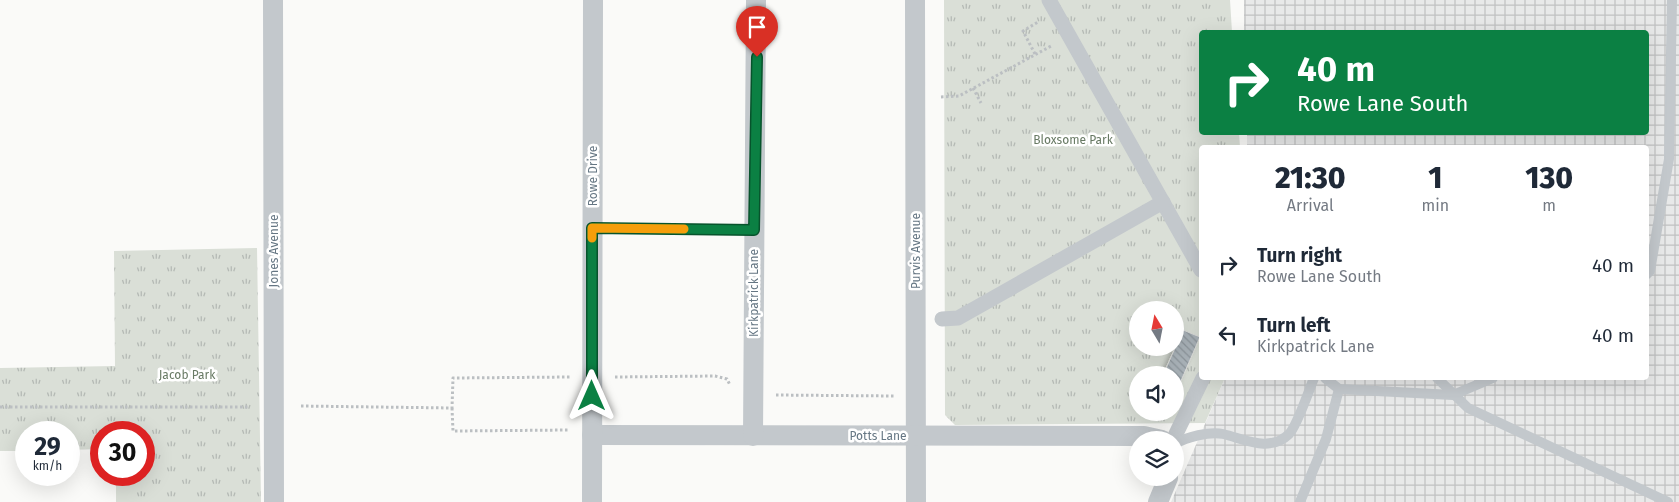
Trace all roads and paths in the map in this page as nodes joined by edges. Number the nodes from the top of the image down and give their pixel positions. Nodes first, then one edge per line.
1 (273, 0) edge
2 (593, 0) edge
3 (756, 0) edge
4 (916, 0) edge
5 (1672, 0) edge
6 (1053, 6) edge
7 (1069, 35) junction
8 (1035, 54) junction
9 (973, 88) junction
10 (942, 97) dead end
11 (980, 103) dead end
12 (1163, 202) junction
13 (592, 228) junction
14 (754, 230) junction
15 (1195, 246) edge
16 (1199, 262) edge
17 (1649, 272) edge
18 (942, 319) dead end
19 (715, 376) dead end
20 (540, 377) dead end
21 (568, 377) dead end
22 (623, 377) dead end
23 (1202, 380) edge
24 (1313, 380) edge
25 (1328, 380) edge
26 (1439, 380) edge
27 (1487, 380) edge
28 (568, 386) dead end
29 (1339, 389) junction
30 (1453, 394) junction
31 (773, 395) dead end
32 (888, 396) dead end
33 (301, 406) dead end
34 (0, 407) edge
35 (250, 407) dead end
36 (452, 408) junction
37 (569, 422) dead end
38 (1177, 431) edge
39 (592, 435) junction
40 (753, 436) junction
41 (916, 436) junction
42 (1129, 436) edge
43 (1184, 439) edge
44 (1165, 486) edge
45 (274, 502) edge
46 (592, 502) edge
47 (916, 502) edge
48 (1158, 502) edge
49 (1300, 502) edge
50 (1668, 502) edge

1 - 45 street, Jones Avenue
2 - 13 street, Rowe Drive
3 - 14 street, Kirkpatrick Lane
4 - 41 street, Purvis Avenue
5 - 17 lane
6 - 7 street
6 - 8 path
7 - 8 path
7 - 12 street
8 - 9 path
9 - 10 path
9 - 11 path
12 - 15 street
12 - 18 street
13 - 14 lane
13 - 39 street, Rowe Drive
14 - 40 street, Kirkpatrick Lane
15 - 16 street
19 - 22 path
20 - 36 path
21 - 28 path
23 - 38 street
24 - 43 lane
25 - 29 lane
26 - 30 lane
27 - 30 lane
29 - 30 lane
29 - 49 lane
30 - 50 lane
31 - 32 path
33 - 36 path
34 - 35 path
36 - 37 path
39 - 40 street, Potts Lane
39 - 46 street, Rowe Drive
40 - 41 street, Potts Lane
41 - 42 street, Potts Lane
41 - 47 street, Purvis Avenue
44 - 48 street

